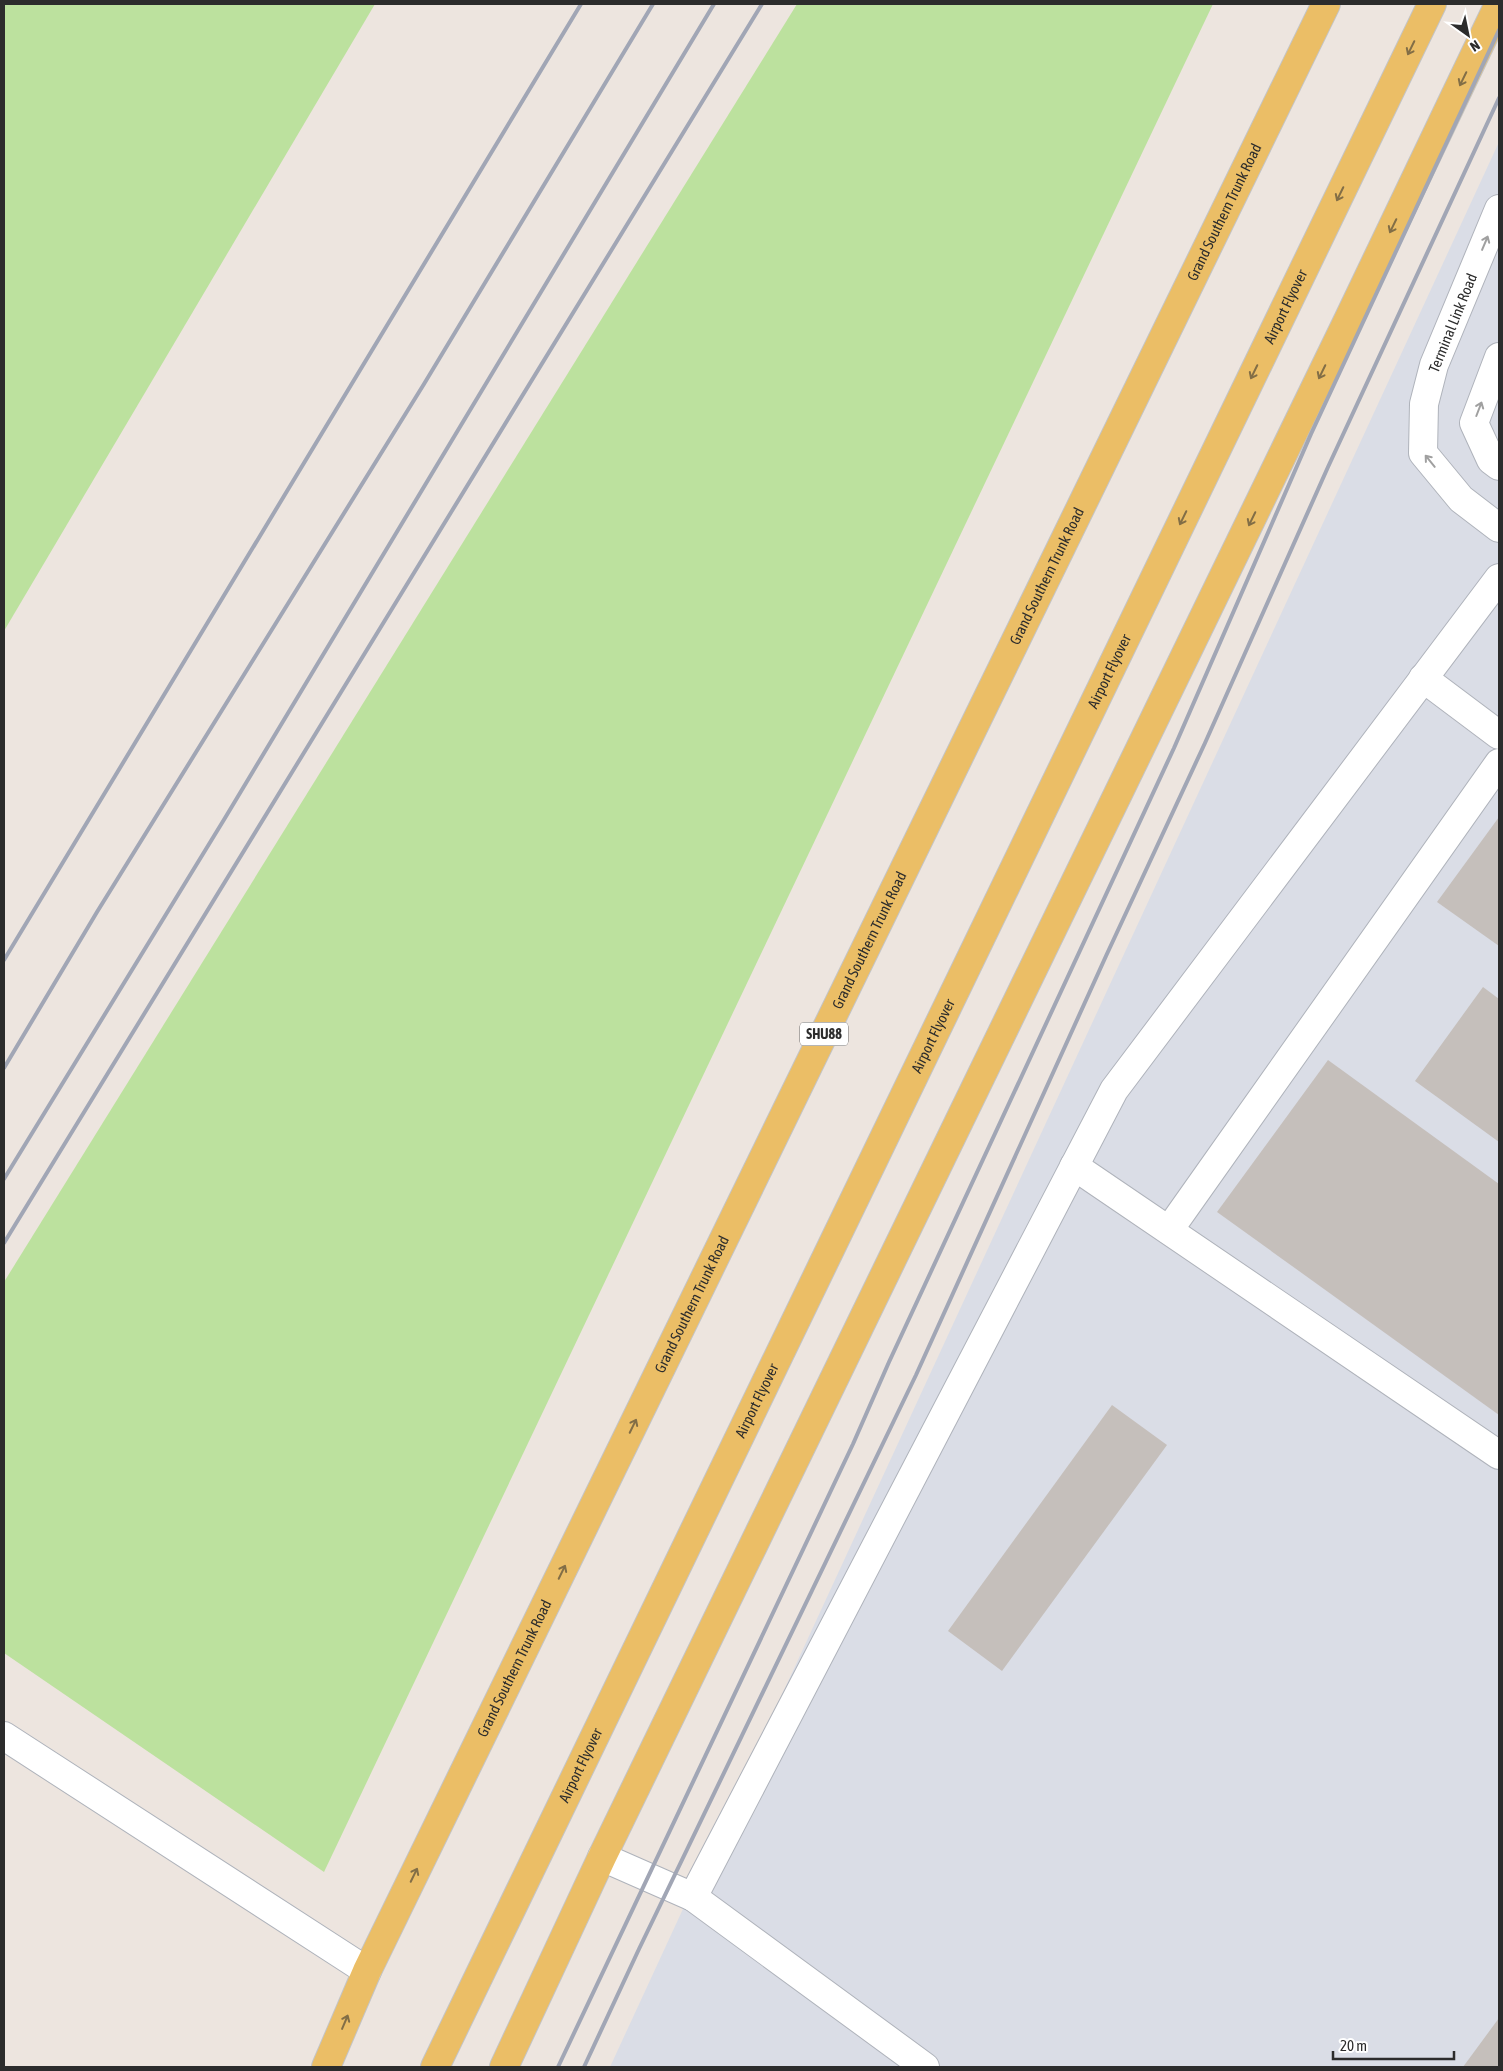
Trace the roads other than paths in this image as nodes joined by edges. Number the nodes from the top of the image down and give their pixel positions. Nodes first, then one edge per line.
1 (1326, 4) edge
2 (1432, 4) edge
3 (1499, 4) edge
4 (1499, 209) edge
5 (1499, 357) edge
6 (1499, 466) edge
7 (1499, 528) edge
8 (1499, 578) edge
9 (1423, 678) junction
10 (1499, 735) edge
11 (1499, 763) edge
12 (1074, 1166) junction
13 (1169, 1230) junction
14 (1499, 1455) edge
15 (4, 1736) edge
16 (602, 1857) junction
17 (693, 1897) junction
18 (367, 1971) junction
19 (326, 2067) edge
20 (435, 2067) edge
21 (504, 2067) edge
22 (925, 2067) edge

18 -> 1 main road, Grand Southern Trunk Road / SHU88
2 -> 20 main road, Airport Flyover
3 -> 16 main road
7 -> 4 street, Terminal Link Road
6 -> 5 street
8 - 9 street
9 - 10 street
9 - 12 street
11 - 13 street
12 - 13 street
12 - 17 street
13 - 14 street
15 - 18 street
16 - 17 street
16 - 21 main road
17 - 22 street
19 -> 18 main road, Grand Southern Trunk Road / SHU88

